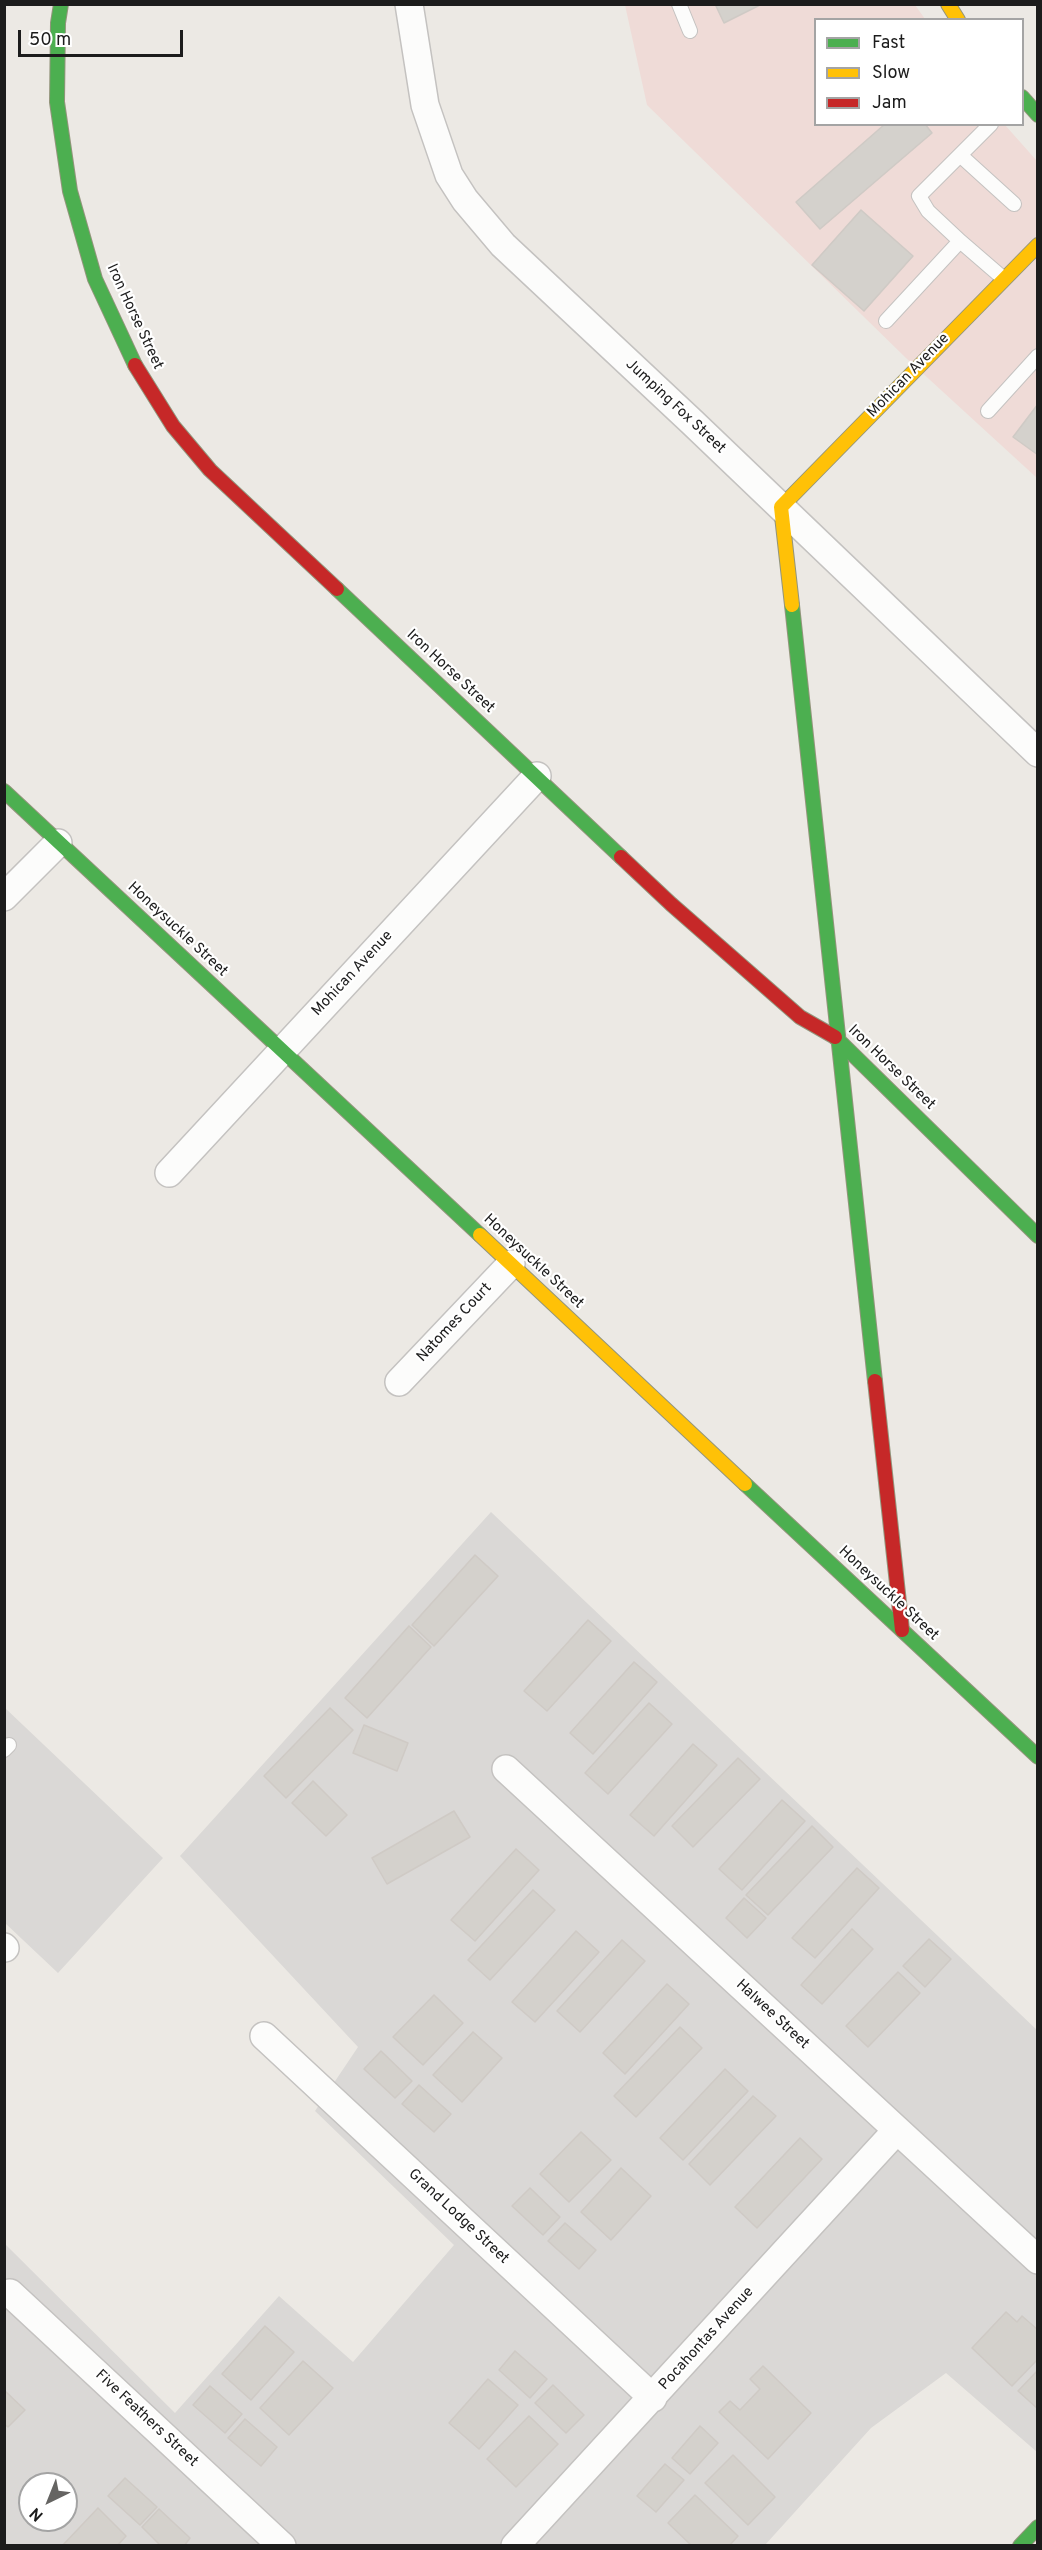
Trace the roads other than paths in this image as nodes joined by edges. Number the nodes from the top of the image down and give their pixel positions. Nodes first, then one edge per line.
1 (61, 4) edge
2 (409, 4) edge
3 (679, 4) edge
4 (948, 4) edge
5 (956, 18) edge
6 (690, 31) dead end
7 (1024, 98) edge
8 (1038, 115) edge
9 (989, 126) edge
10 (960, 155) junction
11 (1014, 204) dead end
12 (960, 241) junction
13 (1038, 245) edge
14 (1004, 279) junction
15 (886, 321) dead end
16 (1038, 356) edge
17 (988, 411) dead end
18 (781, 507) junction
19 (1038, 753) edge
20 (537, 776) junction
21 (4, 791) edge
22 (58, 843) junction
23 (4, 897) edge
24 (838, 1038) junction
25 (282, 1050) junction
26 (169, 1173) dead end
27 (1038, 1236) edge
28 (511, 1264) junction
29 (399, 1382) dead end
30 (902, 1630) junction
31 (1038, 1757) edge
32 (506, 1769) dead end
33 (264, 2036) dead end
34 (897, 2130) junction
35 (1038, 2260) edge
36 (10, 2293) dead end
37 (653, 2398) junction
38 (1038, 2527) edge
39 (282, 2546) edge
40 (515, 2546) edge
41 (1020, 2546) edge

1 - 20 street, Iron Horse Street
2 - 18 street, Jumping Fox Street
3 - 6 lane
4 - 5 street
7 - 8 street
9 - 10 lane
10 - 11 lane
10 - 12 lane
12 - 14 lane
12 - 15 lane
13 - 14 street, Mohican Avenue
14 - 18 street, Mohican Avenue
16 - 17 lane
18 - 19 street, Jumping Fox Street
18 - 24 street
20 - 24 street, Iron Horse Street
20 - 25 street, Mohican Avenue
21 - 22 street, Honeysuckle Street
22 - 23 street
22 - 25 street, Honeysuckle Street
24 - 27 street, Iron Horse Street
24 - 30 street
25 - 26 street, Mohican Avenue
25 - 28 street, Honeysuckle Street
28 - 29 street, Natomes Court
28 - 30 street, Honeysuckle Street
30 - 31 street, Honeysuckle Street
32 - 34 street, Halwee Street
33 - 37 street, Grand Lodge Street
34 - 35 street, Halwee Street
34 - 37 street, Pocahontas Avenue
36 - 39 street, Five Feathers Street
37 - 40 street, Pocahontas Avenue
38 - 41 street

